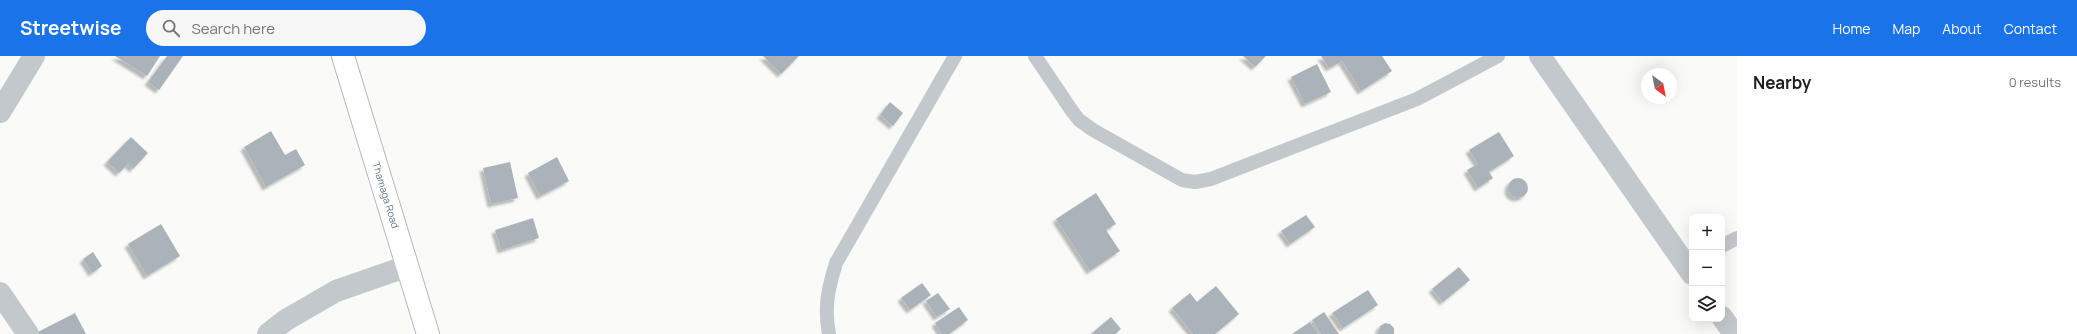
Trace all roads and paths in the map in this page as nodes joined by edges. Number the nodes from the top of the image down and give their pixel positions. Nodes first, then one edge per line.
1 (34, 56) edge
2 (343, 56) edge
3 (955, 56) edge
4 (1035, 56) edge
5 (1498, 56) edge
6 (1540, 56) edge
7 (0, 112) edge
8 (1737, 238) edge
9 (1725, 244) edge
10 (1689, 265) edge
11 (408, 266) junction
12 (0, 294) edge
13 (1725, 321) edge
14 (28, 334) edge
15 (268, 334) edge
16 (428, 334) edge
17 (829, 334) edge
18 (1734, 334) edge

1 - 7 street
2 - 11 main road, Thamaga Road
3 - 17 lane
4 - 5 lane
6 - 10 street
8 - 9 lane
11 - 15 street
11 - 16 main road, Thamaga Road
12 - 14 street
13 - 18 street

